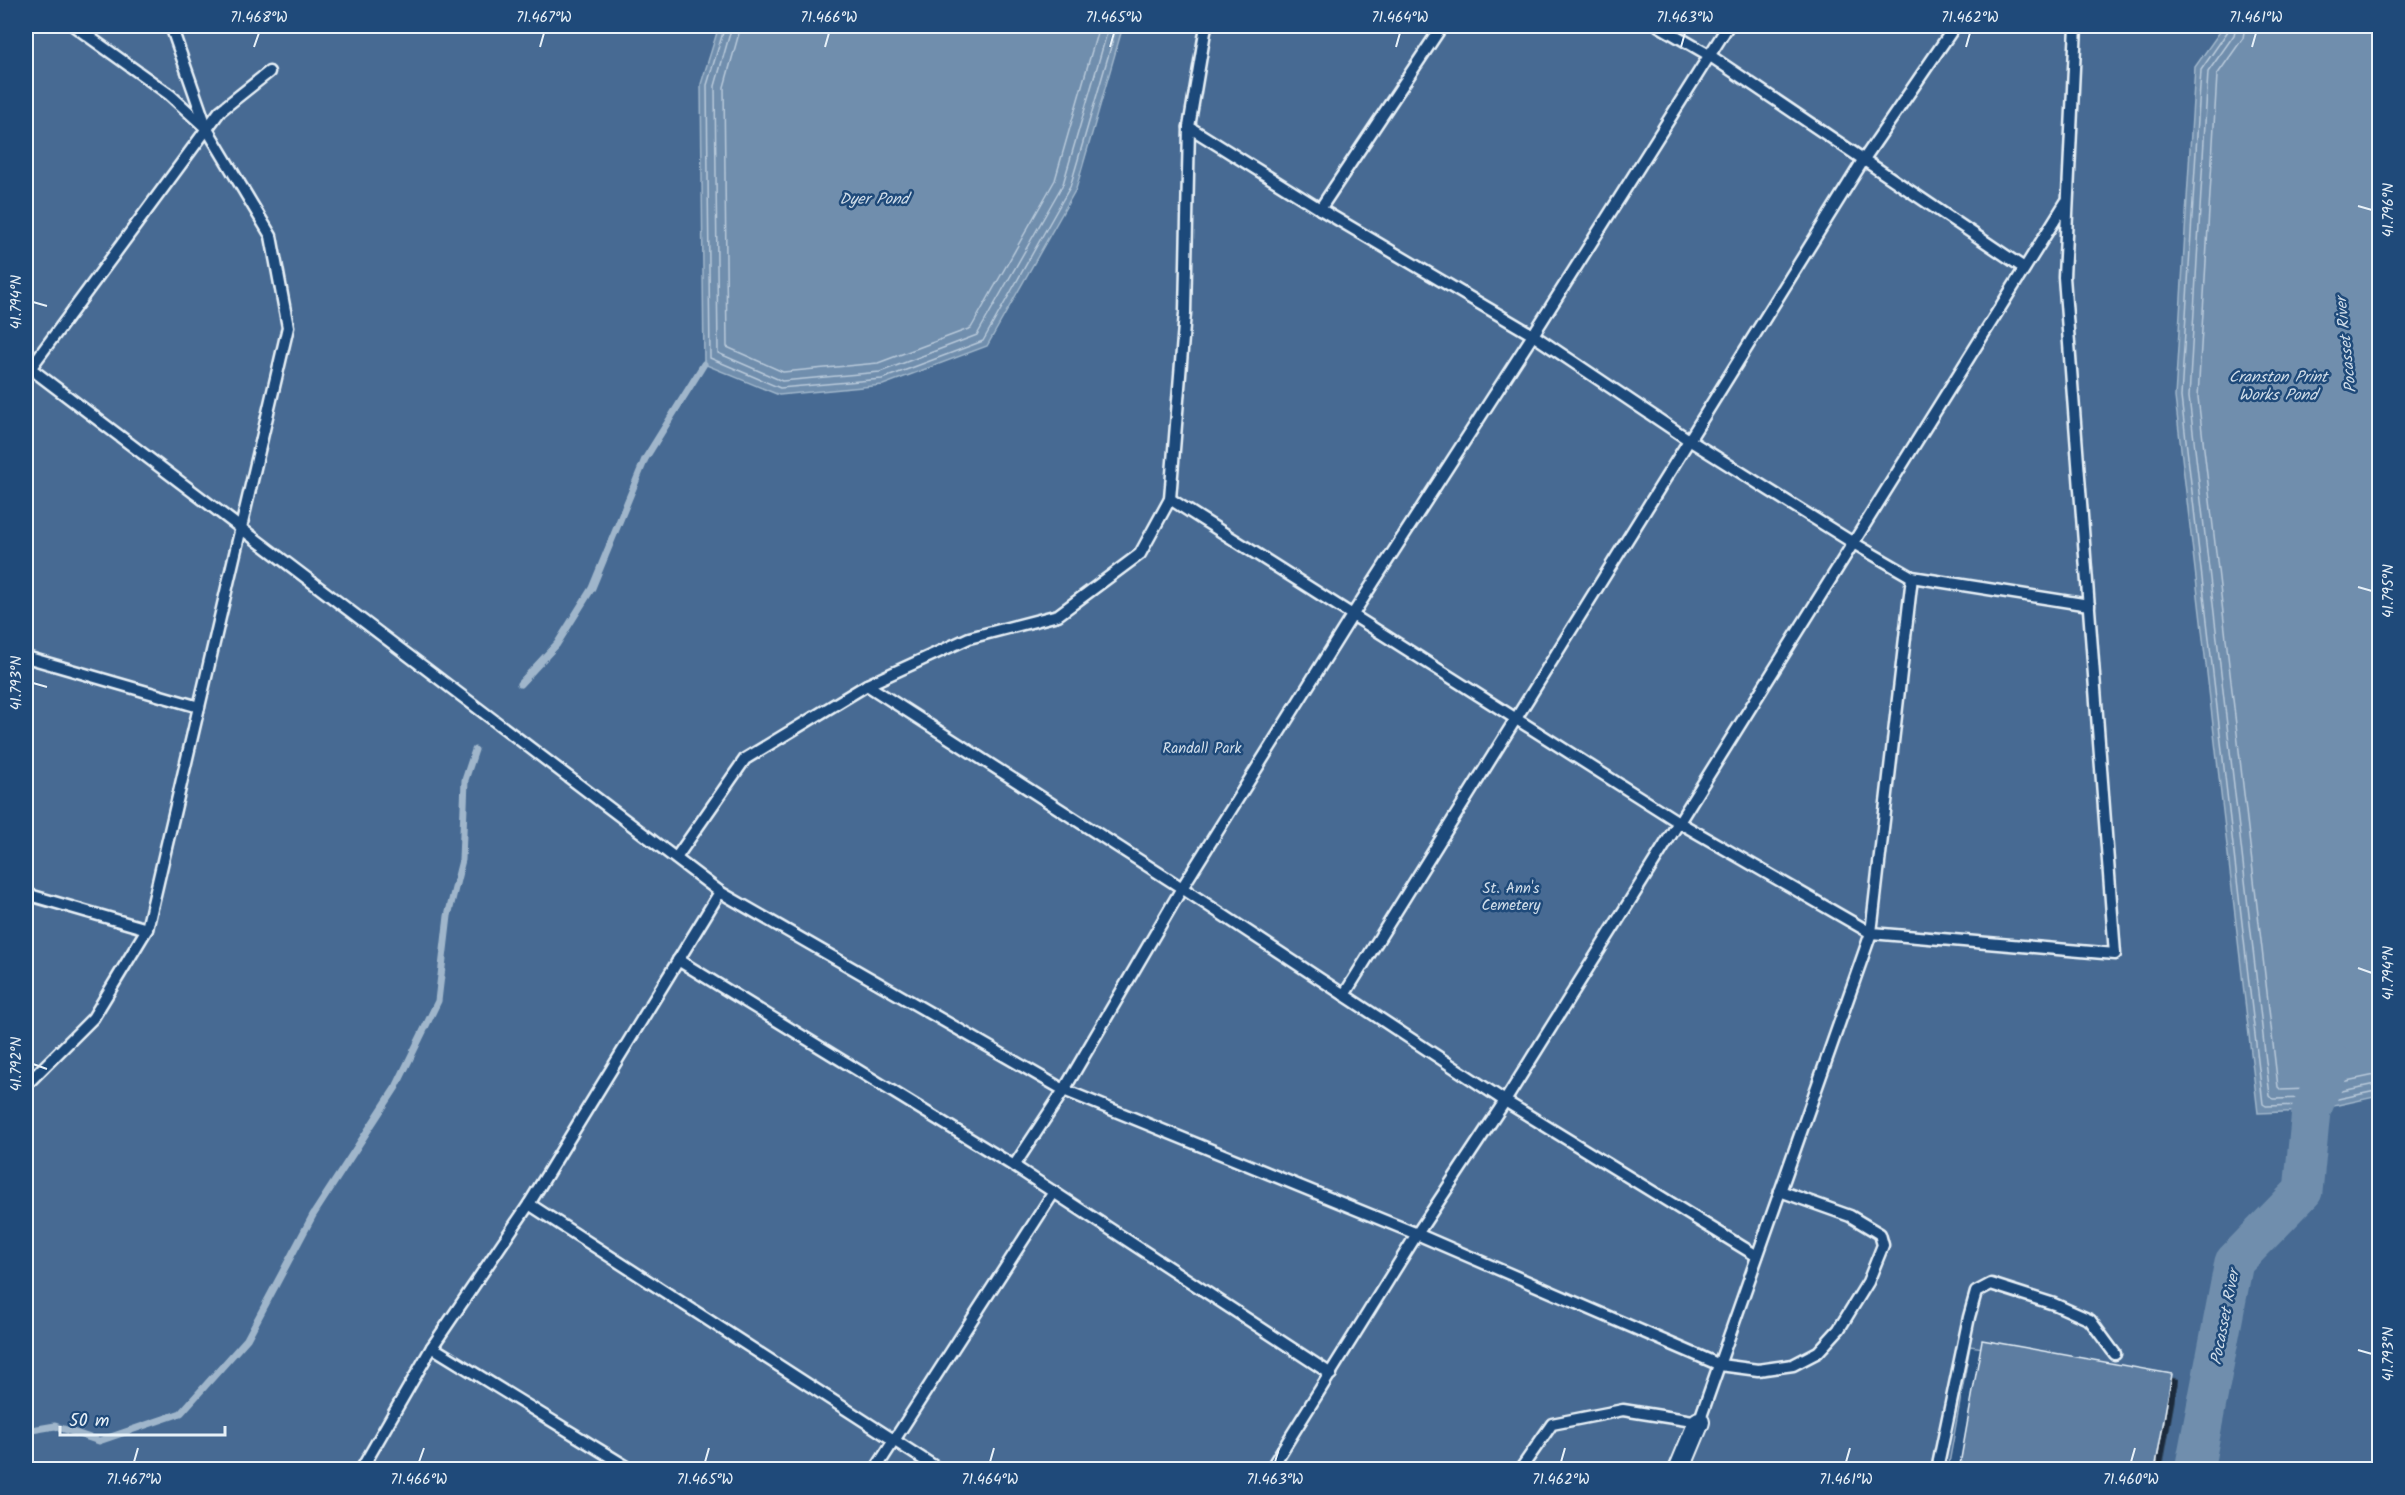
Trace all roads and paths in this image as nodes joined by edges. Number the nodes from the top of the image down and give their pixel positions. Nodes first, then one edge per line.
1 (74, 26) edge
2 (171, 26) edge
3 (1206, 26) edge
4 (1442, 26) edge
5 (1659, 26) edge
6 (1728, 26) edge
7 (1955, 26) edge
8 (2076, 26) edge
9 (1709, 55) junction
10 (269, 72) dead end
11 (1189, 127) junction
12 (207, 129) junction
13 (1864, 159) junction
14 (2068, 200) junction
15 (1320, 209) junction
16 (2024, 268) junction
17 (1533, 335) junction
18 (27, 369) edge
19 (1689, 440) junction
20 (1170, 499) junction
21 (241, 528) junction
22 (1855, 544) junction
23 (1912, 577) junction
24 (2089, 605) junction
25 (1353, 614) junction
26 (26, 657) edge
27 (867, 685) junction
28 (199, 707) junction
29 (1516, 718) junction
30 (1680, 823) junction
31 (676, 858) junction
32 (1182, 888) junction
33 (720, 892) junction
34 (26, 894) edge
35 (147, 929) junction
36 (1871, 933) junction
37 (678, 960) junction
38 (1344, 995) junction
39 (26, 1081) edge
40 (1064, 1090) junction
41 (1505, 1101) junction
42 (1014, 1166) junction
43 (1780, 1191) junction
44 (1054, 1192) junction
45 (529, 1204) junction
46 (1417, 1234) junction
47 (1756, 1256) junction
48 (432, 1347) junction
49 (2115, 1354) dead end
50 (1720, 1365) junction
51 (1330, 1374) junction
52 (1700, 1422) junction
53 (893, 1441) junction
54 (361, 1470) edge
55 (632, 1470) edge
56 (875, 1470) edge
57 (940, 1470) edge
58 (1270, 1470) edge
59 (1520, 1470) edge
60 (1679, 1470) edge
61 (1937, 1470) edge

1 - 12 lane
2 - 12 lane
3 - 11 lane
4 - 15 lane
5 - 9 lane
6 - 9 lane
7 - 13 lane
8 - 14 lane
9 - 13 lane
9 - 17 lane
10 - 12 lane
11 - 15 lane
11 - 20 lane
12 - 18 lane
12 - 21 lane
13 - 16 lane
13 - 19 lane
14 - 16 lane
14 - 24 lane
15 - 17 lane
16 - 22 lane
17 - 19 lane
17 - 25 lane
18 - 21 lane
19 - 22 lane
19 - 29 lane
20 - 25 lane
20 - 27 lane
21 - 28 lane
21 - 31 lane
22 - 23 lane
22 - 30 lane
23 - 24 lane
23 - 36 lane
24 - 36 lane
25 - 29 lane
25 - 32 lane
26 - 28 lane
27 - 31 lane
27 - 32 lane
28 - 35 lane
29 - 30 lane
29 - 38 lane
30 - 36 lane
30 - 41 lane
31 - 33 lane
32 - 38 lane
32 - 40 lane
33 - 37 lane
33 - 40 lane
34 - 35 lane
35 - 39 lane
36 - 43 lane
37 - 42 lane
37 - 45 lane
38 - 41 lane
40 - 42 lane
40 - 46 lane
41 - 46 lane
41 - 47 lane
42 - 44 lane
43 - 47 lane
43 - 50 lane
44 - 51 lane
44 - 53 lane
45 - 48 lane
45 - 53 lane
46 - 50 lane
46 - 51 lane
47 - 50 lane
48 - 54 lane
48 - 55 lane
49 - 61 lane
50 - 52 lane
51 - 58 lane
52 - 59 lane
52 - 60 street
53 - 56 lane
53 - 57 lane

